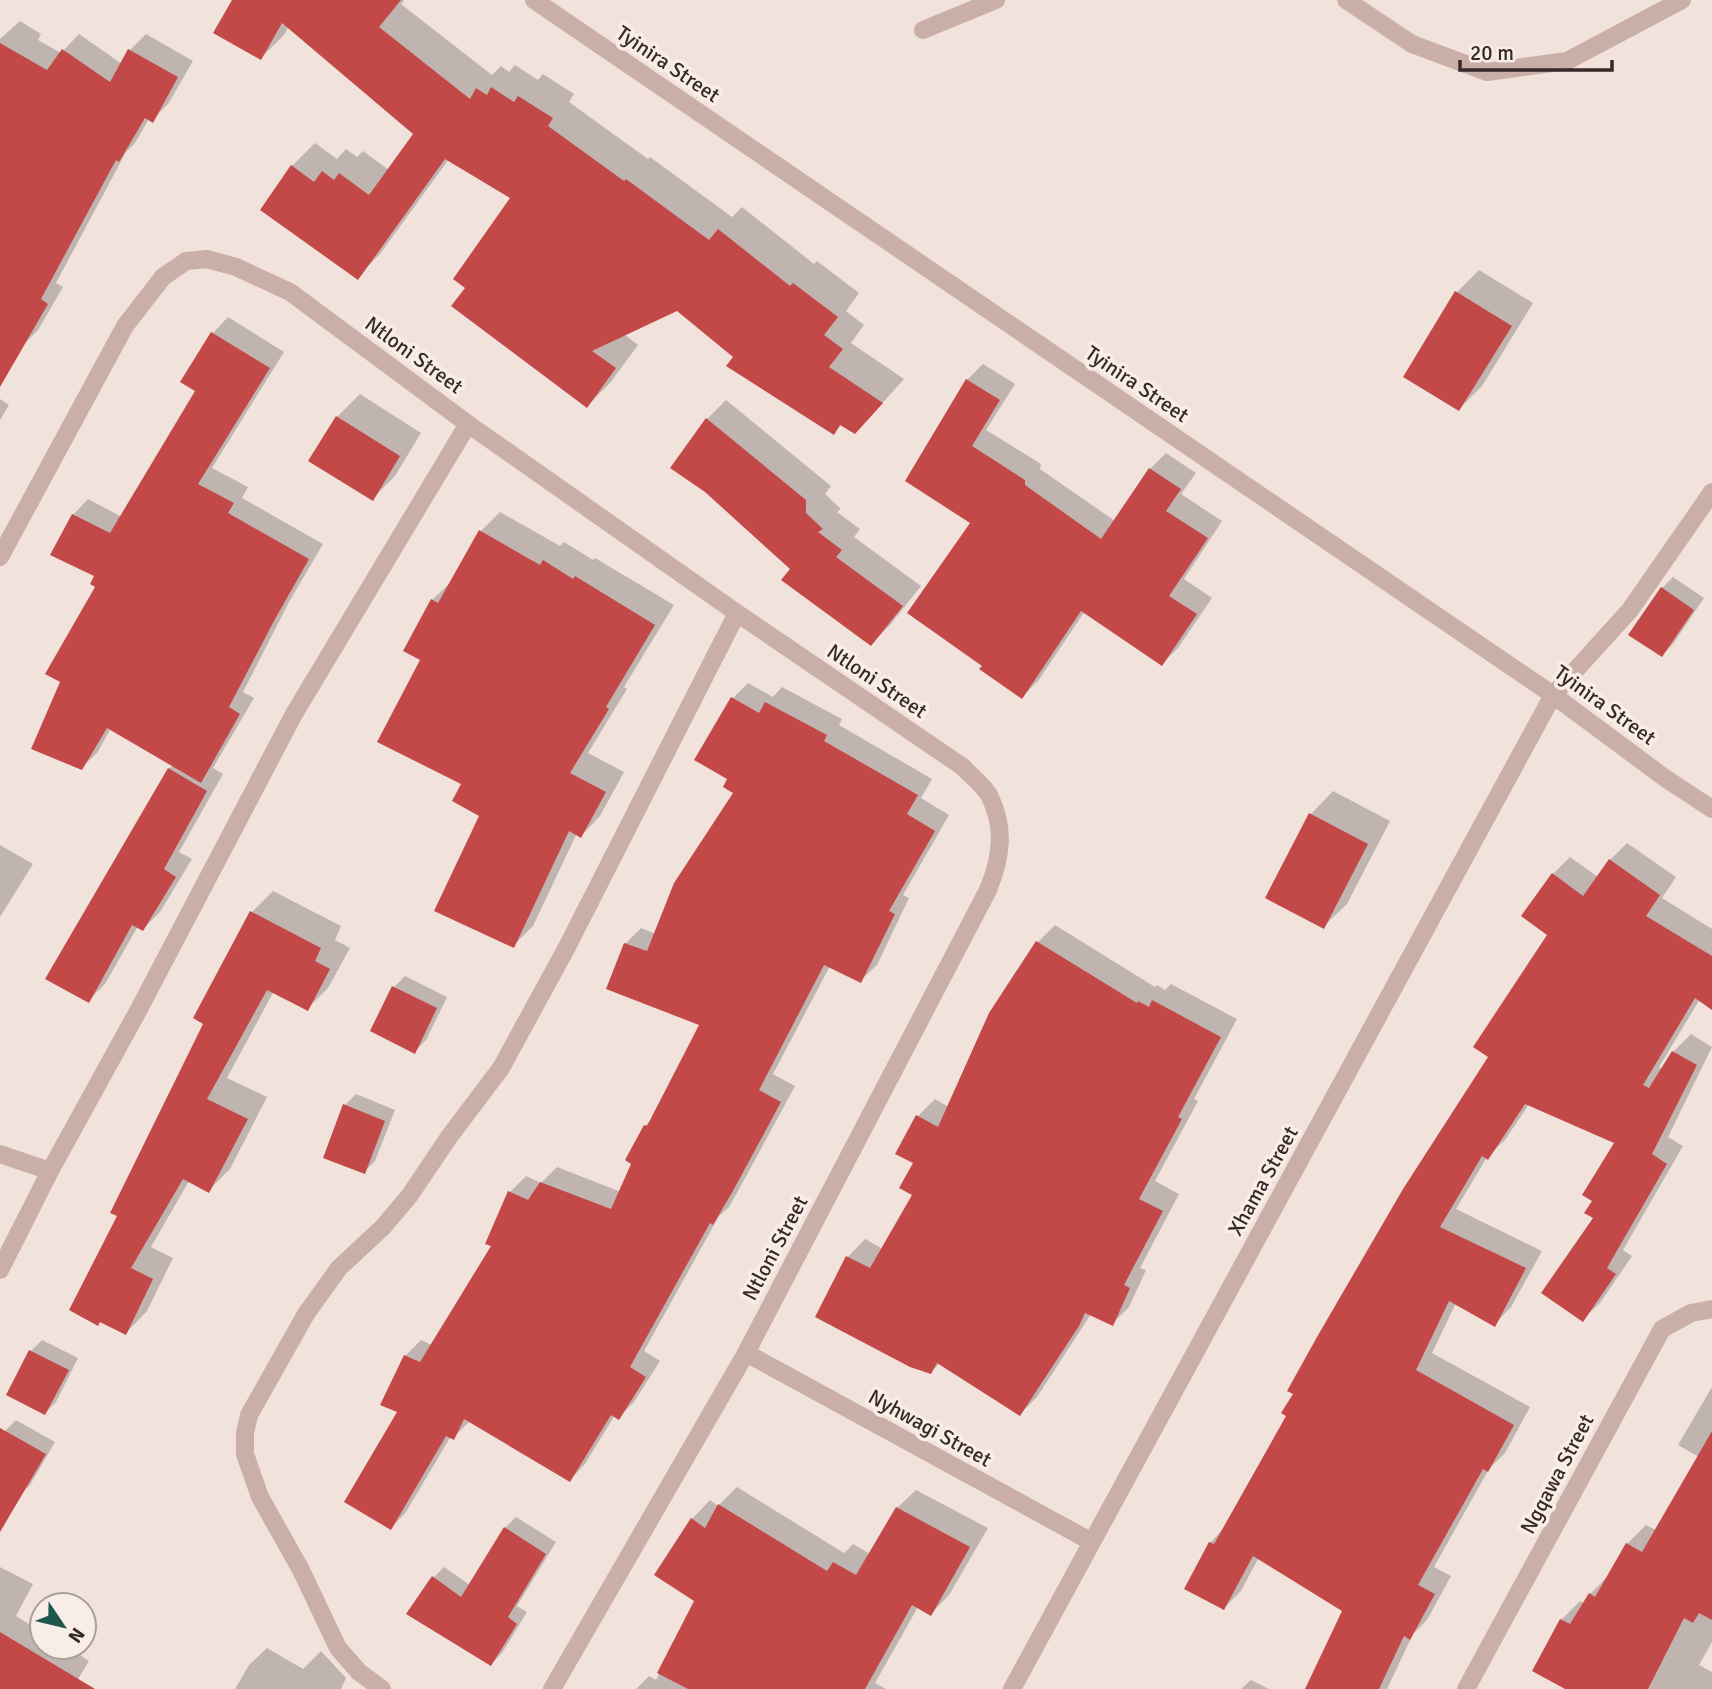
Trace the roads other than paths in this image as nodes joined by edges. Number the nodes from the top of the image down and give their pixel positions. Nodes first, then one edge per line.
1 (534, 0) edge
2 (996, 0) edge
3 (1346, 0) edge
4 (1682, 0) edge
5 (922, 30) dead end
6 (468, 424) junction
7 (1712, 492) edge
8 (0, 557) edge
9 (737, 614) junction
10 (1553, 695) junction
11 (1712, 808) edge
12 (0, 1154) edge
13 (50, 1171) junction
14 (0, 1270) edge
15 (1712, 1309) edge
16 (746, 1353) junction
17 (1092, 1542) junction
18 (382, 1689) edge
19 (552, 1689) edge
20 (1012, 1689) edge
21 (1466, 1689) edge

1 - 10 street, Tyinira Street
2 - 5 street
3 - 4 street
6 - 8 street, Ntloni Street
6 - 9 street, Ntloni Street
6 - 13 street
7 - 10 street, Xhama Street
9 - 16 street, Ntloni Street
9 - 18 street
10 - 11 street, Tyinira Street
10 - 17 street, Xhama Street
12 - 13 street
13 - 14 street
15 - 21 street, Ngqawa Street
16 - 17 street, Nyhwagi Street
16 - 19 street, Ntloni Street
17 - 20 street, Xhama Street

